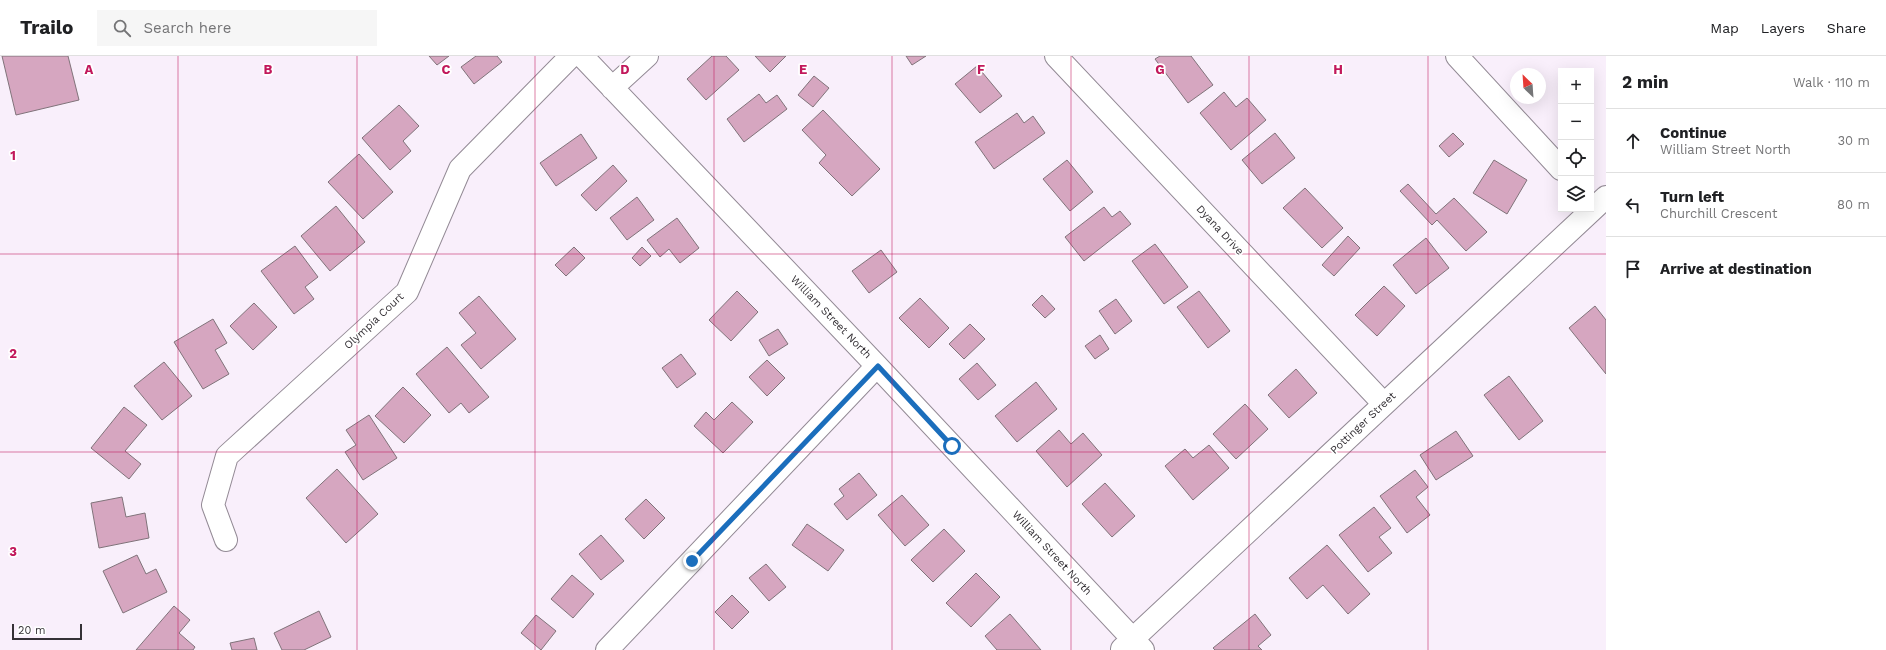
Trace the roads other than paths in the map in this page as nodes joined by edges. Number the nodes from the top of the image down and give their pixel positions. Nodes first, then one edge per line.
1 (571, 56) edge
2 (582, 56) edge
3 (647, 56) edge
4 (1056, 56) edge
5 (1457, 56) edge
6 (612, 88) junction
7 (1558, 166) edge
8 (1597, 202) edge
9 (878, 366) junction
10 (1384, 404) junction
11 (226, 540) dead end
12 (1132, 647) edge
13 (607, 650) edge

1 - 11 street, Olympia Court
2 - 6 street, William Street North
3 - 6 street
4 - 10 street, Dyana Drive
5 - 7 street
6 - 9 street, William Street North
8 - 10 street, Pottinger Street
9 - 12 street, William Street North
9 - 13 street
10 - 12 street, Pottinger Street

